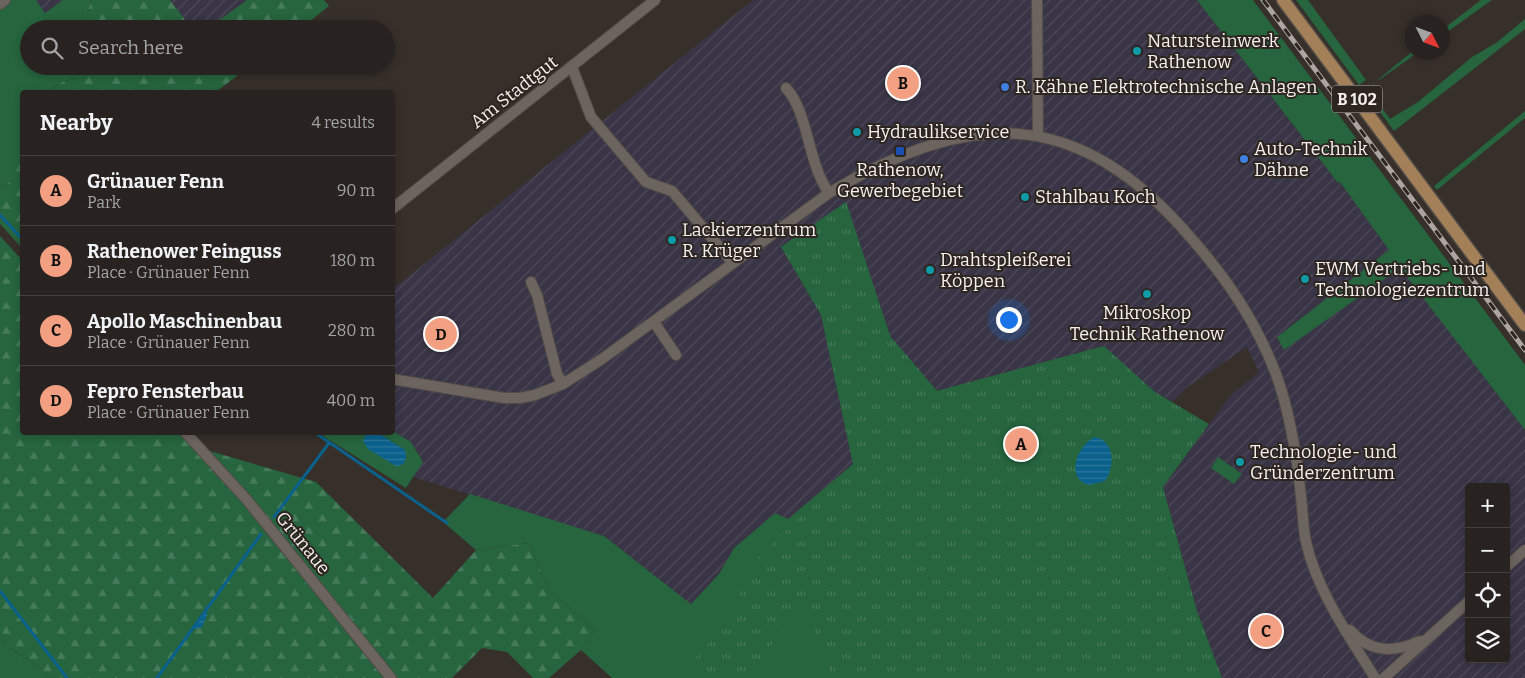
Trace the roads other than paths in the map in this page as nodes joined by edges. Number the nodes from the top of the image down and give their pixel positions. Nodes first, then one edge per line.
1 (5, 0) edge
2 (655, 0) edge
3 (1037, 0) edge
4 (1283, 0) edge
5 (0, 4) edge
6 (572, 67) junction
7 (786, 88) dead end
8 (1038, 136) junction
9 (829, 193) junction
10 (395, 207) edge
11 (733, 264) junction
12 (532, 282) dead end
13 (654, 322) junction
14 (1525, 325) edge
15 (676, 355) dead end
16 (395, 380) edge
17 (563, 384) junction
18 (187, 435) edge
19 (1525, 550) edge
20 (1510, 563) edge
21 (1465, 605) edge
22 (1340, 618) junction
23 (1427, 638) junction
24 (391, 678) edge
25 (1375, 678) edge
26 (1384, 678) edge

1 - 5 street
2 - 6 street, Am Stadtgut
3 - 8 street
4 - 14 main road, B 102
6 - 10 street, Am Stadtgut
6 - 11 street
7 - 9 street
8 - 9 street
8 - 22 street
9 - 11 street
11 - 13 street
12 - 17 street
13 - 15 street
13 - 17 street
16 - 17 street
18 - 24 street, Grünaue
19 - 20 street
21 - 23 street
22 - 23 street
22 - 25 street
23 - 26 street

